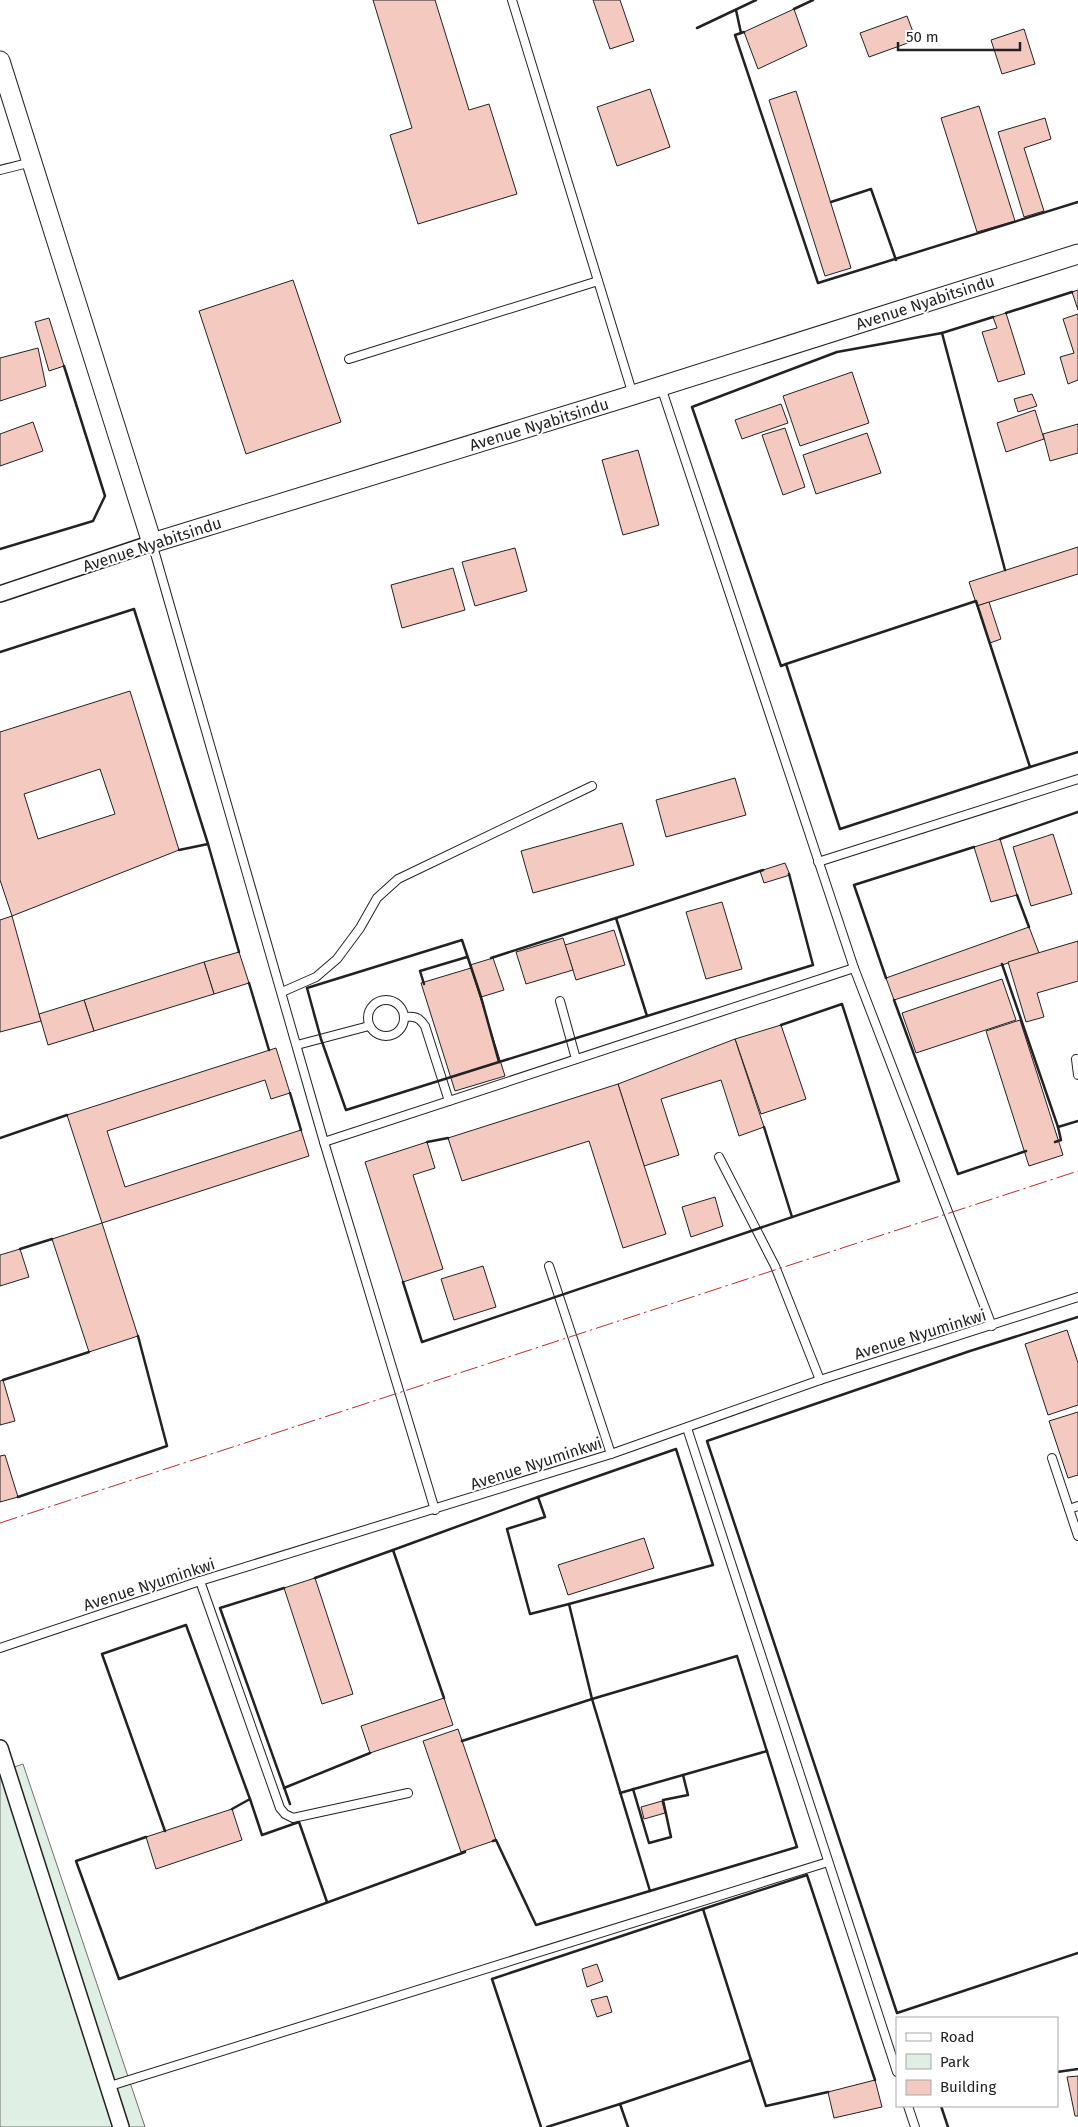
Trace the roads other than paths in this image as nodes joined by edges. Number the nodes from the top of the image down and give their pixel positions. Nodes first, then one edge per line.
1 (512, 0) edge
2 (0, 61) edge
3 (32, 162) junction
4 (0, 170) edge
5 (1078, 254) edge
6 (598, 281) junction
7 (349, 359) dead end
8 (661, 386) junction
9 (633, 394) junction
10 (152, 543) junction
11 (0, 594) edge
12 (1078, 779) edge
13 (592, 786) dead end
14 (818, 862) junction
15 (854, 968) junction
16 (282, 992) junction
17 (560, 1001) dead end
18 (404, 1016) junction
19 (369, 1026) junction
20 (297, 1045) junction
21 (576, 1059) junction
22 (1076, 1059) dead end
23 (1078, 1074) edge
24 (450, 1101) junction
25 (324, 1142) junction
26 (719, 1158) dead end
27 (549, 1266) dead end
28 (1078, 1297) edge
29 (992, 1326) junction
30 (820, 1380) junction
31 (687, 1428) junction
32 (610, 1454) junction
33 (1052, 1458) dead end
34 (1078, 1506) edge
35 (1069, 1509) junction
36 (435, 1510) junction
37 (1078, 1536) edge
38 (200, 1582) junction
39 (0, 1648) edge
40 (0, 1748) edge
41 (408, 1793) dead end
42 (828, 1862) junction
43 (896, 2069) edge
44 (110, 2086) junction
45 (908, 2107) edge
46 (122, 2127) edge
47 (915, 2127) edge

1 - 6 lane
2 - 3 street
3 - 4 lane
3 - 10 street
5 - 8 street, Avenue Nyabitsindu
6 - 7 lane
6 - 9 lane
8 - 9 street, Avenue Nyabitsindu
8 - 14 lane
9 - 10 street, Avenue Nyabitsindu
10 - 11 street, Avenue Nyabitsindu
10 - 16 lane
12 - 14 lane
13 - 16 lane
14 - 15 lane
15 - 21 lane
15 - 29 lane
16 - 20 lane
17 - 21 lane
18 - 19 lane
18 - 19 lane
18 - 24 lane
19 - 20 lane
20 - 25 lane
21 - 24 lane
22 - 23 lane
24 - 25 lane
25 - 36 lane
26 - 30 lane
27 - 32 lane
28 - 29 lane, Avenue Nyuminkwi
29 - 30 lane, Avenue Nyuminkwi
30 - 31 lane, Avenue Nyuminkwi
31 - 32 lane, Avenue Nyuminkwi
31 - 42 lane
32 - 36 lane, Avenue Nyuminkwi
33 - 35 lane
34 - 35 lane
35 - 37 lane
36 - 38 lane, Avenue Nyuminkwi
38 - 39 lane, Avenue Nyuminkwi
38 - 41 lane
40 - 44 street
42 - 43 lane
42 - 44 lane
44 - 46 street
45 - 47 lane

